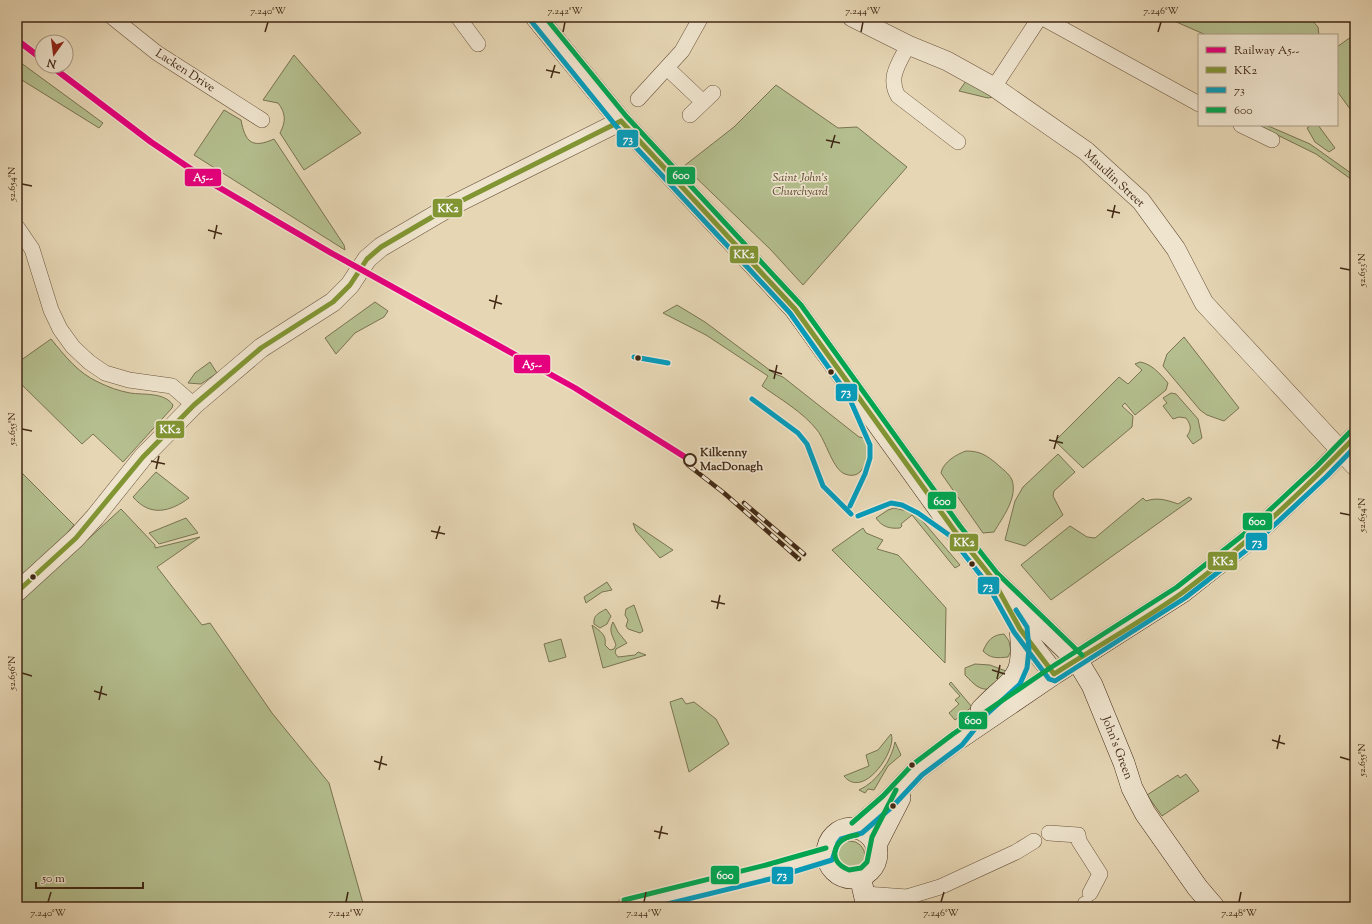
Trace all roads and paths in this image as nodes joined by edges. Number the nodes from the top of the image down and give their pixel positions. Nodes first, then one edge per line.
1 (112, 17) edge
2 (458, 17) edge
3 (536, 17) edge
4 (701, 17) edge
5 (852, 17) edge
6 (1041, 17) edge
7 (478, 44) dead end
8 (908, 45) junction
9 (667, 68) junction
10 (994, 87) junction
11 (638, 99) dead end
12 (1198, 103) edge
13 (690, 115) dead end
14 (262, 120) dead end
15 (621, 121) junction
16 (1244, 126) edge
17 (1272, 140) dead end
18 (958, 142) dead end
19 (17, 227) edge
20 (194, 405) junction
21 (1351, 451) edge
22 (992, 578) junction
23 (17, 592) edge
24 (1020, 629) junction
25 (1077, 660) junction
26 (1054, 674) junction
27 (957, 740) junction
28 (917, 770) junction
29 (857, 828) junction
30 (1049, 832) dead end
31 (1034, 842) dead end
32 (876, 845) junction
33 (828, 855) junction
34 (864, 892) edge
35 (1086, 901) edge
36 (626, 907) edge
37 (1214, 907) edge

1 - 14 street, Lacken Drive
2 - 7 street
3 - 15 main road
4 - 9 street
5 - 8 street, Maudlin Street
6 - 10 street
6 - 12 street
8 - 10 street, Maudlin Street
8 - 18 street
9 - 11 street
9 - 13 street
10 - 21 street, Maudlin Street
15 - 20 street
15 - 22 main road
16 - 17 street
19 - 20 street
20 - 23 street
21 - 25 main road
22 - 24 main road
22 - 25 main road, John's Green
24 - 26 main road
24 - 27 main road
25 - 26 main road
25 - 37 main road, John's Green
26 - 27 main road
27 - 28 main road
28 - 29 main road
28 - 32 main road
29 - 32 main road
29 - 33 main road
30 - 35 street
31 - 34 street
32 - 34 main road
33 - 34 main road
33 - 36 street

